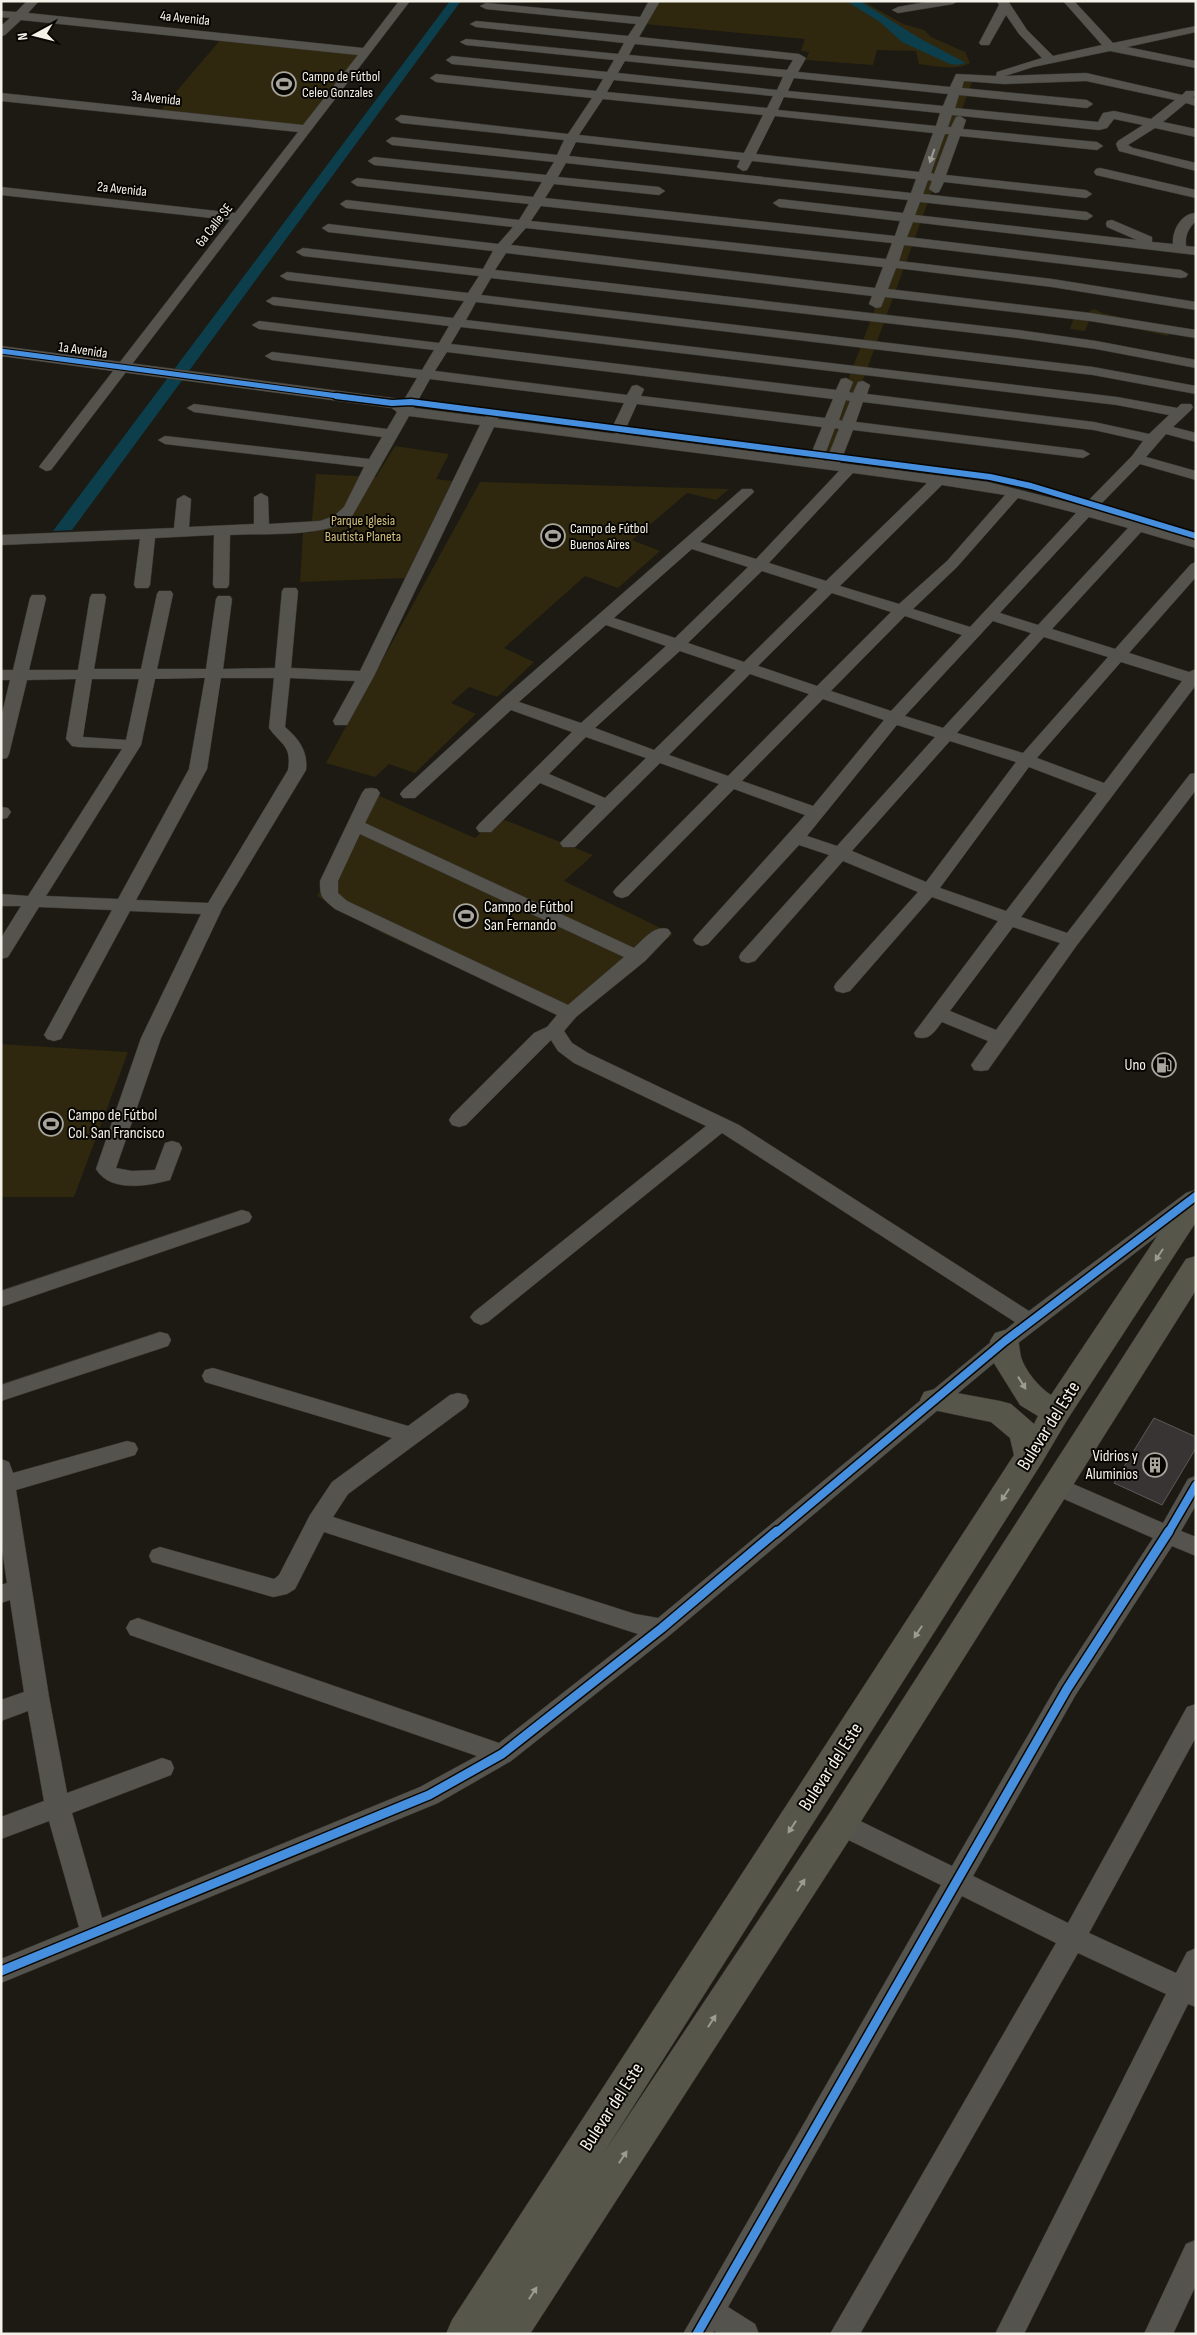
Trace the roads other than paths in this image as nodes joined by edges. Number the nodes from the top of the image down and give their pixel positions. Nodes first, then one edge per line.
1 (34, 1) edge
2 (405, 1) edge
3 (650, 1) edge
4 (655, 1) edge
5 (953, 1) edge
6 (1068, 1) edge
7 (1003, 4) edge
8 (486, 6) dead end
9 (898, 10) dead end
10 (1, 14) edge
11 (19, 16) junction
12 (644, 20) junction
13 (476, 24) dead end
14 (1193, 31) edge
15 (1, 34) edge
16 (634, 40) junction
17 (466, 42) dead end
18 (985, 43) dead end
19 (1110, 47) junction
20 (366, 52) junction
21 (620, 58) junction
22 (452, 60) dead end
23 (1051, 60) junction
24 (1196, 66) edge
25 (610, 75) junction
26 (790, 75) junction
27 (436, 78) dead end
28 (982, 79) junction
29 (962, 86) junction
30 (1196, 90) edge
31 (599, 94) junction
32 (780, 94) junction
33 (1, 97) edge
34 (1183, 99) junction
35 (1196, 102) edge
36 (1087, 104) dead end
37 (948, 110) junction
38 (963, 112) junction
39 (770, 113) junction
40 (401, 119) dead end
41 (1154, 123) junction
42 (307, 129) junction
43 (940, 130) junction
44 (956, 131) junction
45 (1196, 133) edge
46 (570, 138) junction
47 (392, 141) dead end
48 (1097, 146) dead end
49 (748, 156) junction
50 (562, 159) junction
51 (374, 161) dead end
52 (1196, 167) edge
53 (1100, 172) dead end
54 (926, 175) junction
55 (940, 177) junction
56 (738, 178) junction
57 (550, 180) junction
58 (357, 182) dead end
59 (1, 190) edge
60 (659, 191) dead end
61 (1086, 194) dead end
62 (1196, 194) edge
63 (917, 196) junction
64 (931, 198) junction
65 (537, 201) junction
66 (779, 203) dead end
67 (346, 204) dead end
68 (1195, 214) edge
69 (1087, 216) dead end
70 (239, 217) junction
71 (908, 218) junction
72 (923, 220) junction
73 (717, 221) junction
74 (1112, 224) dead end
75 (522, 225) junction
76 (328, 228) dead end
77 (900, 240) junction
78 (915, 242) junction
79 (707, 244) junction
80 (1163, 247) junction
81 (502, 248) junction
82 (1180, 249) junction
83 (303, 252) dead end
84 (1196, 253) edge
85 (891, 264) junction
86 (906, 266) junction
87 (696, 271) junction
88 (487, 274) junction
89 (287, 276) dead end
90 (880, 292) junction
91 (896, 294) junction
92 (684, 297) junction
93 (473, 298) junction
94 (273, 300) dead end
95 (1196, 306) edge
96 (671, 321) junction
97 (458, 323) junction
98 (259, 325) dead end
99 (866, 330) junction
100 (882, 332) junction
101 (1196, 334) edge
102 (657, 346) junction
103 (443, 347) junction
104 (1, 351) edge
105 (272, 356) dead end
106 (1196, 364) edge
107 (122, 368) junction
108 (851, 369) junction
109 (868, 370) junction
110 (645, 372) junction
111 (428, 374) junction
112 (1196, 390) edge
113 (842, 395) junction
114 (1196, 396) edge
115 (858, 397) junction
116 (632, 400) junction
117 (403, 406) junction
118 (194, 408) dead end
119 (1180, 413) junction
120 (492, 418) junction
121 (831, 423) junction
122 (848, 426) junction
123 (1164, 429) junction
124 (618, 430) junction
125 (392, 434) junction
126 (1196, 438) edge
127 (1152, 439) junction
128 (166, 440) dead end
129 (1083, 454) dead end
130 (816, 459) junction
131 (1137, 459) junction
132 (834, 461) junction
133 (375, 464) junction
134 (46, 467) dead end
135 (850, 468) junction
136 (1196, 476) edge
137 (939, 479) junction
138 (747, 492) dead end
139 (1015, 492) junction
140 (262, 497) dead end
141 (184, 499) dead end
142 (1089, 508) junction
143 (1138, 526) junction
144 (262, 528) junction
145 (222, 530) junction
146 (182, 532) junction
147 (148, 533) junction
148 (1196, 536) edge
149 (1, 540) edge
150 (689, 543) junction
151 (1196, 544) edge
152 (759, 565) junction
153 (1196, 567) edge
154 (142, 585) dead end
155 (830, 587) junction
156 (290, 591) dead end
157 (165, 594) dead end
158 (98, 596) dead end
159 (38, 598) dead end
160 (903, 610) junction
161 (990, 615) junction
162 (603, 619) junction
163 (1042, 630) junction
164 (974, 633) junction
165 (678, 644) junction
166 (1118, 655) junction
167 (746, 668) junction
168 (214, 673) junction
169 (281, 673) junction
170 (86, 674) junction
171 (147, 674) junction
172 (1, 675) edge
173 (20, 675) junction
174 (366, 676) junction
175 (1195, 678) edge
176 (820, 693) junction
177 (508, 703) junction
178 (894, 718) junction
179 (341, 721) dead end
180 (584, 729) junction
181 (946, 735) junction
182 (133, 745) junction
183 (1, 754) edge
184 (656, 755) junction
185 (1026, 760) junction
186 (539, 776) junction
187 (1196, 778) edge
188 (733, 782) junction
189 (1108, 791) junction
190 (371, 793) dead end
191 (409, 794) dead end
192 (606, 804) junction
193 (816, 813) junction
194 (355, 825) junction
195 (485, 828) dead end
196 (796, 838) junction
197 (569, 843) dead end
198 (840, 853) junction
199 (929, 890) junction
200 (622, 892) dead end
201 (1, 900) edge
202 (32, 902) junction
203 (124, 906) junction
204 (213, 909) junction
205 (1009, 919) junction
206 (662, 933) dead end
207 (702, 940) dead end
208 (1071, 941) junction
209 (1, 953) edge
210 (638, 957) junction
211 (748, 957) dead end
212 (843, 987) dead end
213 (569, 1013) junction
214 (938, 1013) junction
215 (554, 1031) junction
216 (923, 1033) dead end
217 (54, 1035) dead end
218 (1000, 1039) junction
219 (981, 1065) dead end
220 (458, 1120) dead end
221 (721, 1124) junction
222 (172, 1148) dead end
223 (1196, 1196) edge
224 (1196, 1200) edge
225 (242, 1217) dead end
226 (1196, 1266) edge
227 (1, 1299) edge
228 (481, 1317) dead end
229 (1030, 1322) junction
230 (160, 1340) dead end
231 (1005, 1341) junction
232 (213, 1376) dead end
233 (1, 1393) edge
234 (935, 1400) junction
235 (458, 1401) dead end
236 (1000, 1412) junction
237 (1056, 1412) junction
238 (1098, 1417) junction
239 (410, 1435) junction
240 (127, 1449) dead end
241 (1030, 1456) junction
242 (2, 1479) edge
243 (1196, 1485) edge
244 (1056, 1486) junction
245 (318, 1521) junction
246 (1167, 1535) junction
247 (1196, 1547) edge
248 (160, 1556) dead end
249 (11, 1591) edge
250 (138, 1628) dead end
251 (662, 1628) junction
252 (37, 1697) junction
253 (1, 1711) edge
254 (1196, 1714) edge
255 (502, 1754) junction
256 (162, 1768) dead end
257 (57, 1806) junction
258 (841, 1824) junction
259 (1, 1828) edge
260 (957, 1882) junction
261 (93, 1932) junction
262 (1073, 1938) junction
263 (1196, 1960) edge
264 (1, 1971) edge
265 (1189, 1991) edge
266 (1196, 2254) edge
267 (703, 2323) edge
268 (466, 2334) edge
269 (507, 2334) edge
270 (745, 2334) edge
271 (844, 2334) edge
272 (1010, 2334) edge
273 (1158, 2334) edge

1 - 11 street
2 - 20 street, 6a Calle SE
3 - 4 street
4 - 12 street
5 - 9 street
6 - 19 street
7 - 18 street
7 - 23 street
8 - 12 street
10 - 11 street, 4a Avenida
11 - 15 street
11 - 20 street, 4a Avenida
12 - 16 street
13 - 16 street
14 - 19 street
16 - 21 street
16 - 26 street
17 - 21 street
19 - 23 street
19 - 24 street
20 - 42 street, 6a Calle SE
21 - 25 street
21 - 26 street
22 - 25 street
23 - 28 street
25 - 31 street
25 - 32 street
26 - 29 street
26 - 32 street
27 - 31 street
28 - 29 street
28 - 34 street
29 - 36 street
29 - 37 street
29 - 38 street
30 - 34 street
31 - 39 street
31 - 46 street
32 - 37 street
32 - 39 street
33 - 42 street, 3a Avenida
34 - 35 street
34 - 41 street
37 - 38 street
37 - 43 street
38 - 41 street
38 - 44 street
39 - 43 street
39 - 49 street
40 - 46 street
41 - 45 street
41 - 52 street
42 - 70 street, 6a Calle SE
43 - 44 street
43 -> 54 street
44 - 48 street
44 - 55 street
46 - 49 street
46 - 50 street
47 - 50 street
49 - 54 street
49 - 56 street
50 - 56 street
50 - 57 street
51 - 57 street
53 - 62 street
54 - 55 street
54 - 63 street
55 - 61 street
55 - 64 street
56 - 63 street
57 - 60 street
57 - 65 street
58 - 65 street
59 - 70 street, 2a Avenida
63 - 64 street
63 - 71 street
64 - 69 street
64 - 72 street
65 - 73 street
65 - 75 street
66 - 71 street
67 - 75 street
68 - 82 street
70 - 107 street, 6a Calle SE
71 - 72 street
71 - 77 street
72 - 78 street
72 - 80 street
73 - 77 street
73 - 79 street
74 - 80 street
75 - 79 street
75 - 81 street
76 - 81 street
77 - 78 street
77 - 85 street
78 - 84 street
78 - 86 street
79 - 85 street
79 - 87 street
80 - 82 street
81 - 87 street
81 - 88 street
82 - 84 street
83 - 88 street
85 - 86 street
85 - 90 street
86 - 91 street
86 - 95 street
87 - 90 street
87 - 92 street
88 - 92 street
88 - 93 street
89 - 93 street
90 - 91 street
90 - 99 street
91 - 100 street
91 - 101 street
92 - 96 street
92 - 99 street
93 - 96 street
93 - 97 street
94 - 97 street
96 - 99 street
96 - 102 street
97 - 102 street
97 - 103 street
98 - 103 street
99 - 100 street
99 - 100 street
99 - 108 street
100 - 106 street
100 - 109 street
100 - 112 street
102 - 108 street
102 - 110 street
103 - 110 street
103 - 111 street
104 - 107 street, 1a Avenida
105 - 111 street
107 - 117 street, 1a Avenida
107 - 134 street, 6a Calle SE
108 - 109 street
108 - 113 street
109 - 115 street
109 - 119 street
110 - 113 street
110 - 116 street
111 - 116 street
111 - 117 street
113 - 115 street
113 - 121 street
114 - 119 street
115 - 122 street
115 - 127 street
116 - 121 street
116 - 124 street
117 - 120 street
117 - 125 street
118 - 125 street
119 - 123 street
120 - 124 street
120 - 130 street
120 - 174 street
121 - 122 street
121 - 130 street
122 - 129 street
122 - 132 street
123 - 126 street
123 - 127 street
124 - 130 street
125 - 133 street
127 - 131 street
128 - 133 street
130 - 132 street
131 - 136 street
131 - 142 street
132 - 135 street
132 - 142 street
133 - 144 street
135 - 137 street
135 - 152 street
137 - 139 street
137 - 155 street
138 - 150 street
139 - 142 street
139 - 160 street
140 - 144 street
141 - 146 street
142 - 143 street
142 - 148 street
142 - 161 street
143 - 151 street
143 - 163 street
144 - 145 street
145 - 146 street
145 - 168 street
146 - 147 street
147 - 149 street
147 - 154 street
150 - 152 street
150 - 162 street
152 - 155 street
152 - 165 street
153 - 166 street
155 - 160 street
155 - 167 street
156 - 169 street
157 - 171 street
158 - 170 street
159 - 173 street
160 - 164 street
160 - 176 street
161 - 163 street
161 - 164 street
162 - 165 street
162 - 177 street
163 - 166 street
163 - 181 street
164 - 178 street
165 - 167 street
165 - 180 street
166 - 175 street
166 - 185 street
167 - 176 street
167 - 184 street
168 - 169 street
168 - 171 street
168 - 203 street
169 - 174 street
169 - 204 street
170 - 171 street
170 - 173 street
170 - 182 street
171 - 182 street
172 - 173 street
173 - 183 street
174 - 179 street
175 - 189 street
176 - 178 street
176 - 188 street
177 - 180 street
177 - 191 street
178 - 181 street
178 - 193 street
180 - 184 street
180 - 186 street
181 - 185 street
181 - 198 street
182 - 202 street
184 - 188 street
184 - 192 street
185 - 189 street
185 - 199 street
186 - 192 street
186 - 195 street
187 - 208 street
188 - 193 street
188 - 200 street
189 - 205 street
190 - 194 street
192 - 197 street
193 - 196 street
194 - 210 street
194 - 213 street
196 - 198 street
196 - 207 street
198 - 199 street
198 - 211 street
199 - 205 street
199 - 212 street
201 - 202 street
202 - 203 street
202 - 209 street
203 - 204 street
203 - 217 street
204 - 222 street
205 - 208 street
205 - 214 street
206 - 210 street
208 - 218 street
210 - 213 street
213 - 215 street
214 - 216 street
214 - 218 street
215 - 220 street
215 - 221 street
218 - 219 street
221 - 228 street
221 - 229 street
223 - 229 street
224 -> 237 highway, Bulevar del Este
225 - 227 street
226 - 238 highway
229 - 231 street
230 - 233 street
231 - 234 street
231 -> 237 highway
232 - 239 street
234 - 236 highway
234 - 251 street
235 - 239 street
236 - 237 highway
236 - 241 highway
237 - 238 highway
237 - 241 highway, Bulevar del Este
238 - 244 highway
239 - 245 street
240 - 242 street
241 -> 268 highway, Bulevar del Este
242 - 249 street
243 - 246 street
244 - 246 street
244 - 258 highway
245 - 248 street
245 - 251 street
246 - 247 street
246 - 260 street
249 - 252 street
250 - 255 street
251 - 255 street
252 - 253 street
252 - 257 street
254 - 262 street
255 - 261 street
256 - 257 street
257 - 259 street
257 - 261 street
258 - 260 street
269 -> 258 highway
260 - 262 street
260 - 267 street
261 - 264 street
262 - 265 street
262 - 271 street
263 - 265 street
265 - 272 street
266 - 273 street
267 - 270 street

